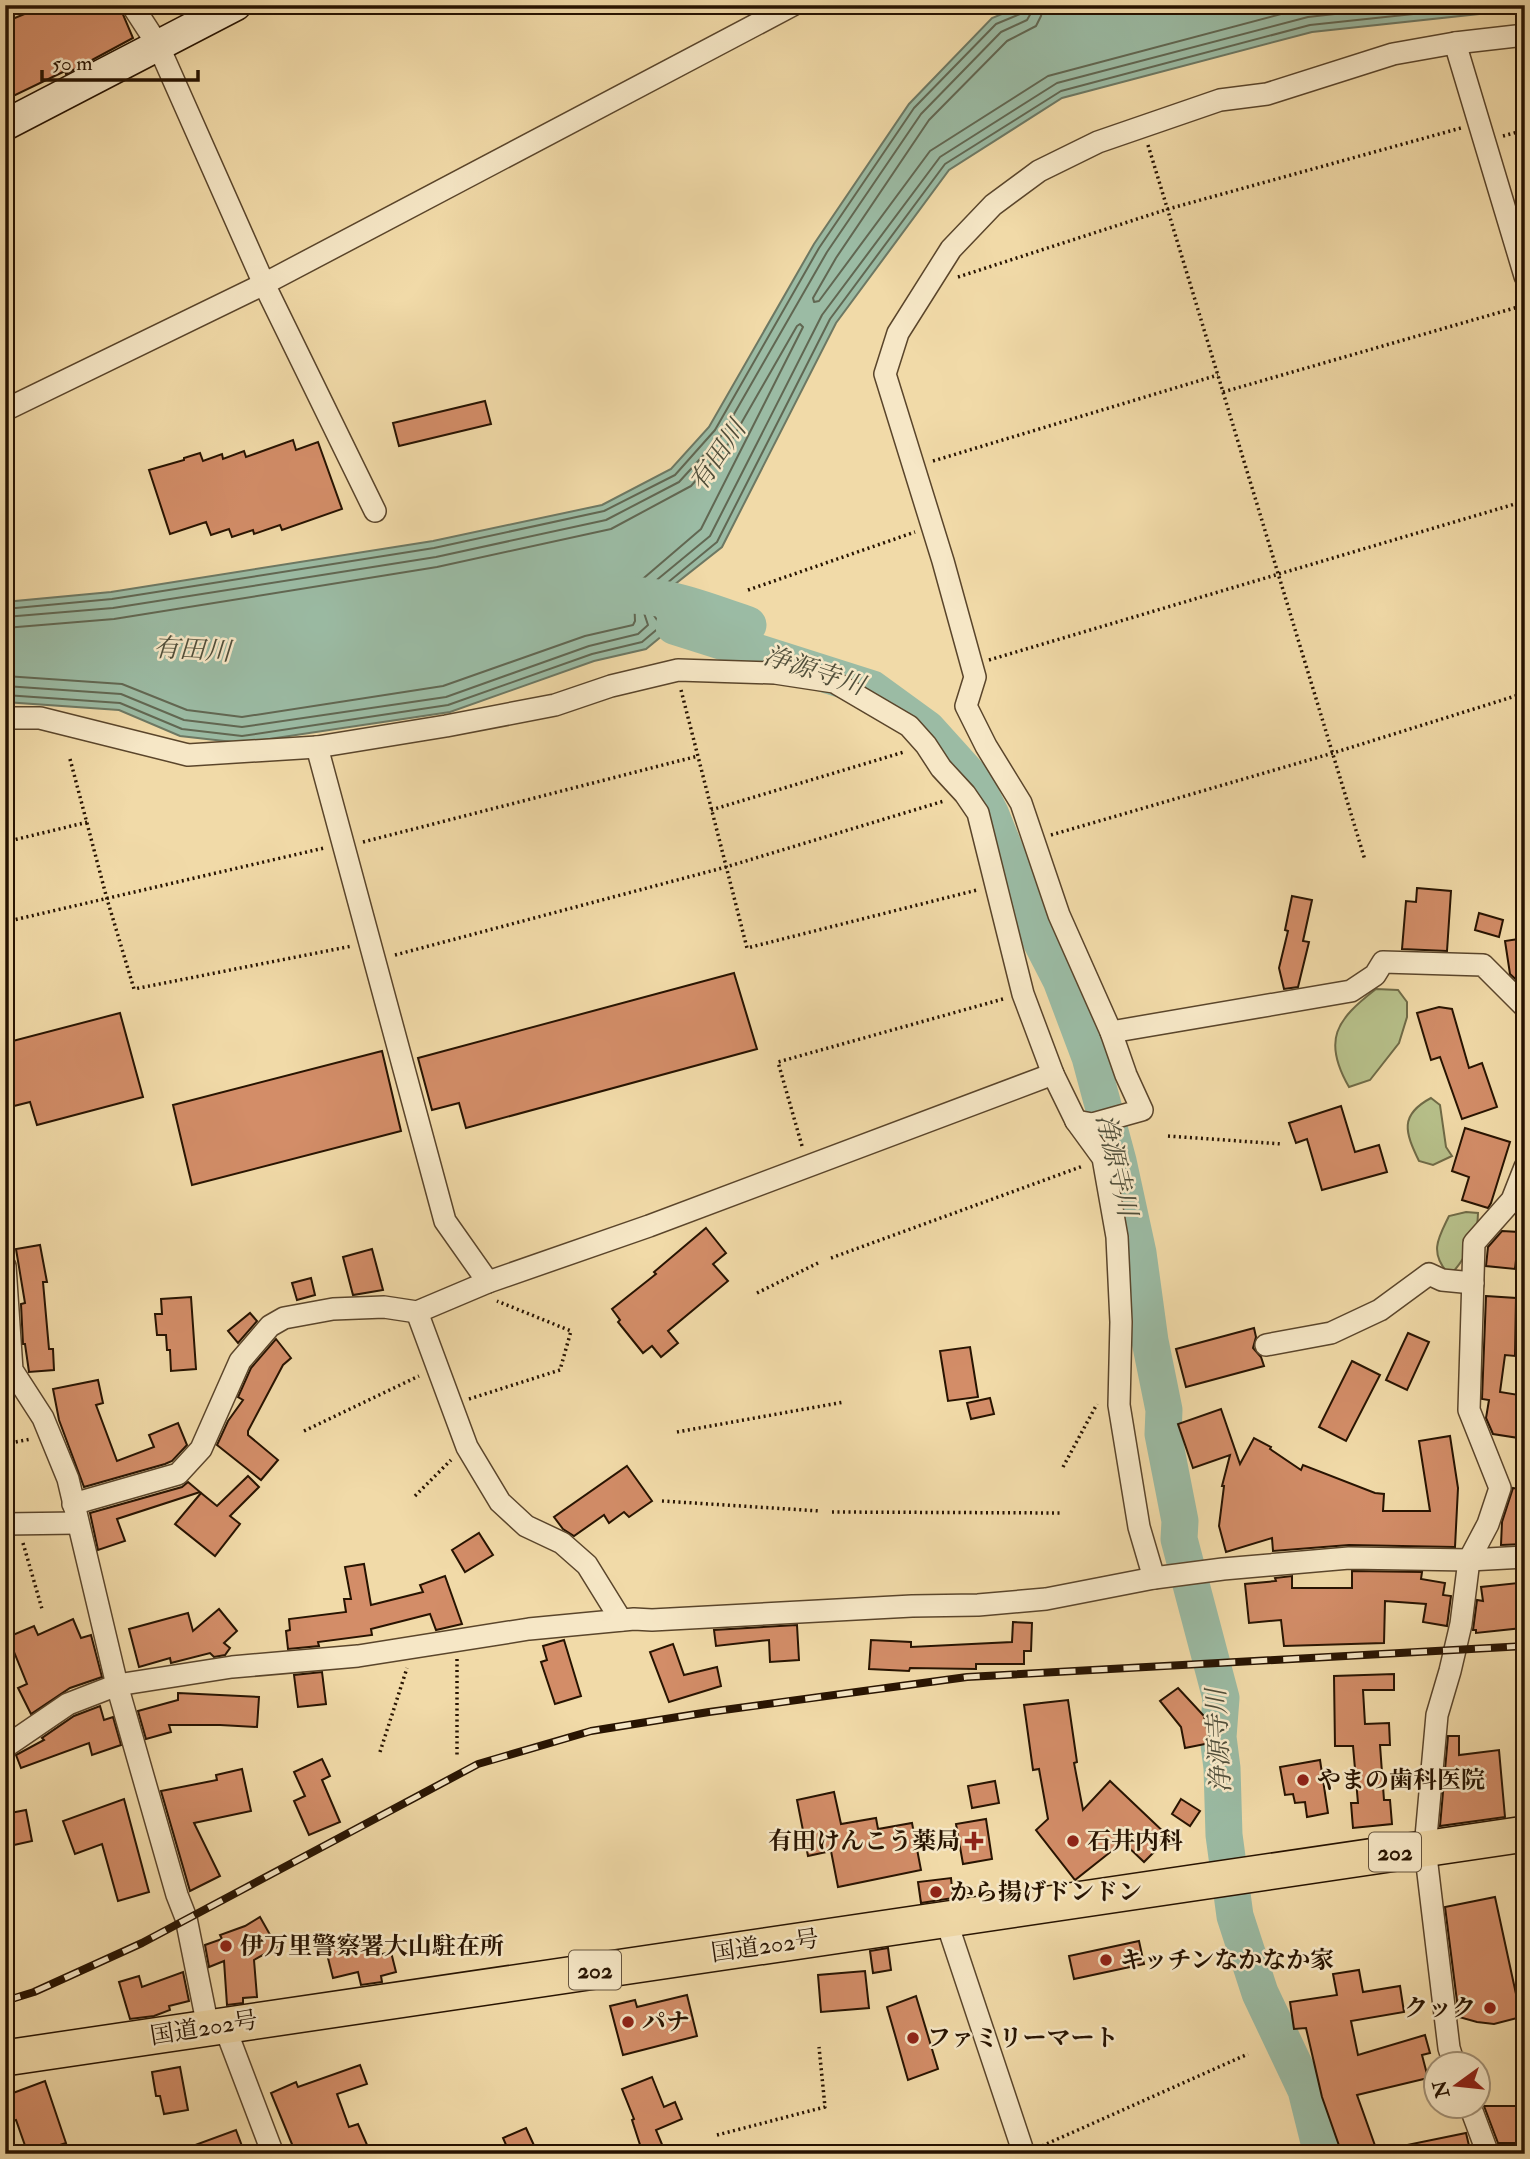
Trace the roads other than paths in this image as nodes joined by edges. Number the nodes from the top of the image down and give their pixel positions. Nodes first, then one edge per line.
1 (132, 5) edge
2 (236, 5) edge
3 (793, 5) edge
4 (1525, 35) edge
5 (1455, 43) junction
6 (158, 45) junction
7 (5, 125) edge
8 (1525, 276) edge
9 (264, 284) junction
10 (5, 410) edge
11 (375, 511) dead end
12 (5, 718) edge
13 (317, 747) junction
14 (1525, 1007) edge
15 (1111, 1032) junction
16 (1053, 1074) junction
17 (1084, 1122) junction
18 (1525, 1167) edge
19 (5, 1266) edge
20 (1473, 1283) junction
21 (492, 1291) junction
22 (417, 1312) junction
23 (1266, 1345) dead end
24 (75, 1513) junction
25 (13, 1527) edge
26 (1525, 1557) edge
27 (1469, 1560) junction
28 (1154, 1578) junction
29 (621, 1620) junction
30 (117, 1685) junction
31 (5, 1747) edge
32 (1525, 1834) edge
33 (1425, 1848) junction
34 (946, 1920) junction
35 (216, 2026) junction
36 (1450, 2050) edge
37 (5, 2058) edge
38 (1475, 2120) edge
39 (1030, 2151) edge
40 (273, 2154) edge
41 (1488, 2154) edge

1 - 6 street
2 - 6 main road
3 - 9 street
4 - 5 street
5 - 8 street
5 - 15 street
6 - 7 main road
6 - 9 street
9 - 10 street
9 - 11 street
12 - 13 street
13 - 16 street
13 - 21 street
14 - 15 street
15 - 17 street
16 - 17 street
16 - 21 street
17 - 28 street
18 - 20 street
19 - 24 street
20 - 23 street
20 - 27 street
21 - 22 street
22 - 24 street
22 - 29 street
24 - 25 street
24 - 30 street
26 - 27 street
27 - 28 street
27 - 33 street
28 - 29 street
29 - 30 street
30 - 31 street
30 - 35 street
32 - 33 highway, 国道202号 / 202
33 - 34 highway, 国道202号 / 202
33 - 36 street
34 - 35 highway, 国道202号 / 202
34 - 39 street
35 - 37 highway, 国道202号 / 202
35 - 40 street
38 - 41 street

